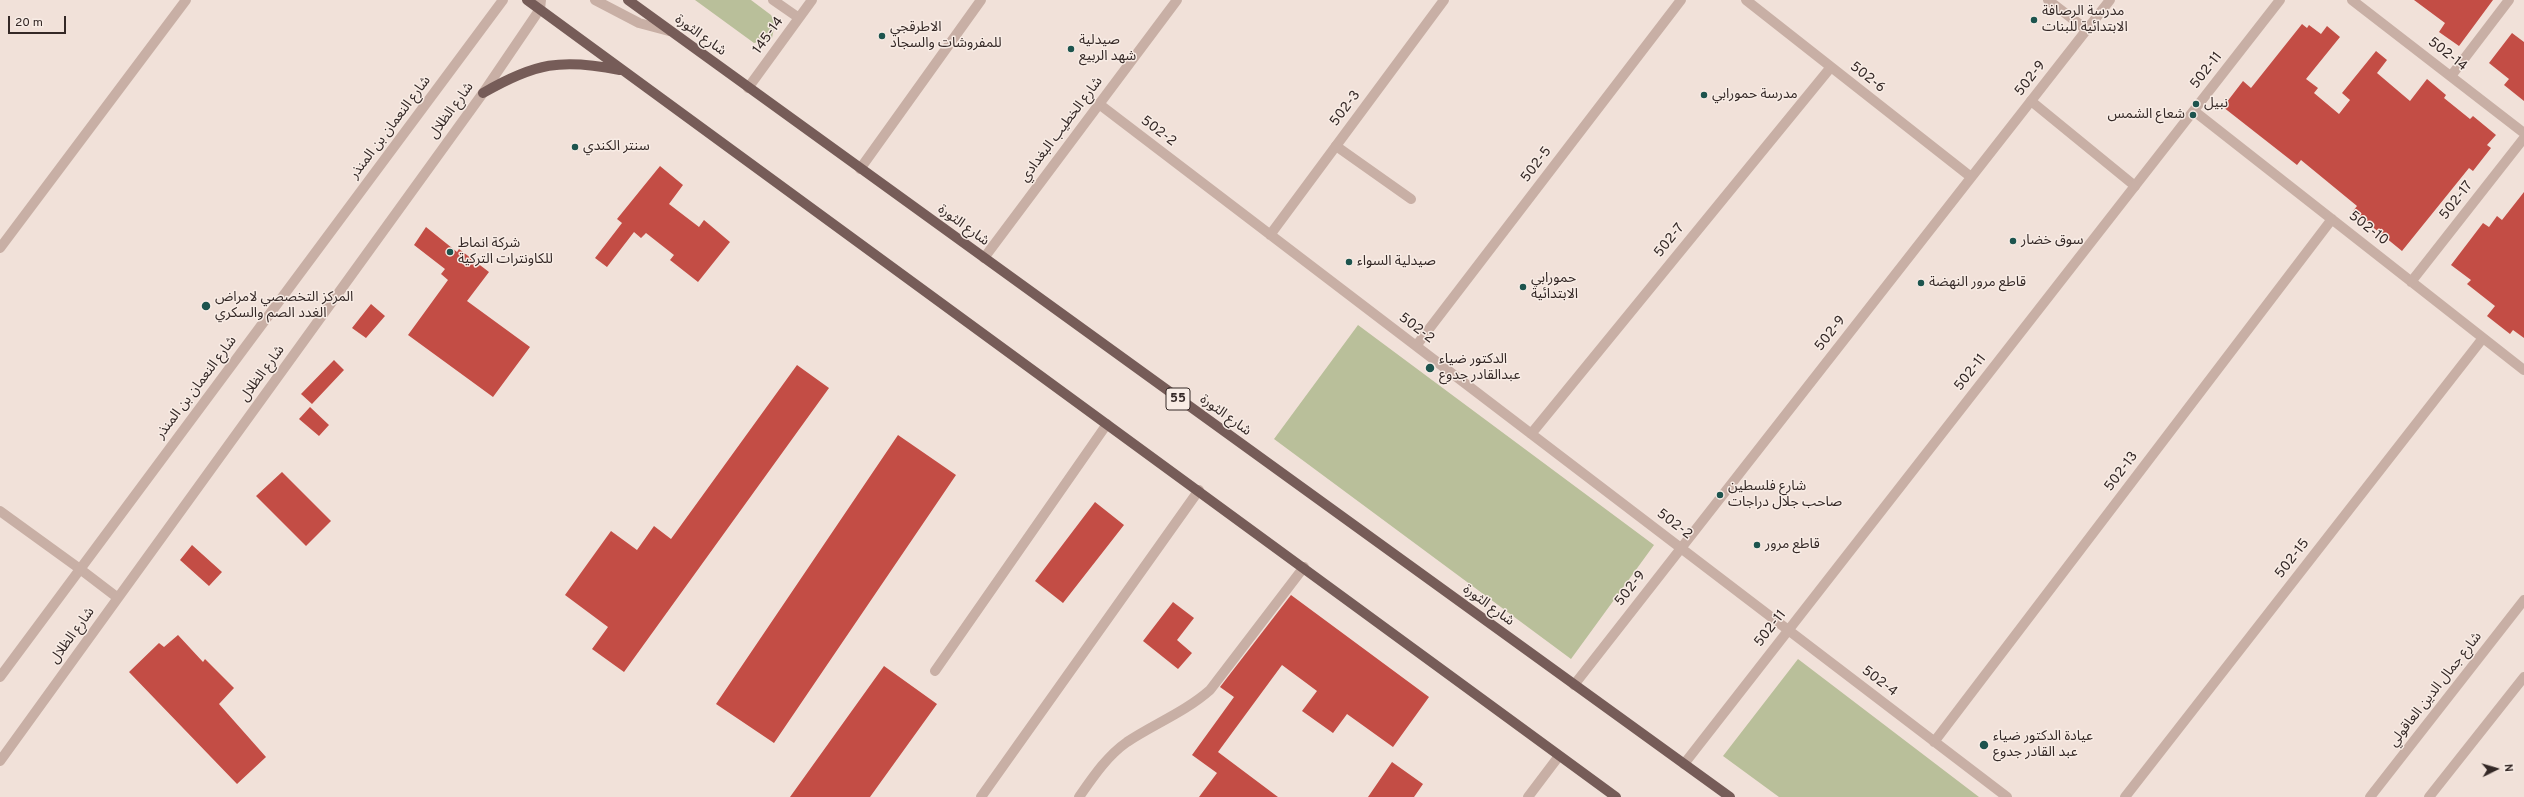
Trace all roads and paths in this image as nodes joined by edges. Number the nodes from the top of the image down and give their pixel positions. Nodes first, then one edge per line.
1 (186, 0) edge
2 (503, 0) edge
3 (527, 0) edge
4 (595, 0) edge
5 (628, 0) edge
6 (773, 0) edge
7 (812, 0) edge
8 (981, 0) edge
9 (1177, 0) edge
10 (1444, 0) edge
11 (1681, 0) edge
12 (1746, 0) edge
13 (2048, 0) edge
14 (2110, 0) edge
15 (2280, 0) edge
16 (2352, 0) edge
17 (2509, 0) edge
18 (540, 5) edge
19 (799, 18) junction
20 (2087, 30) junction
21 (669, 31) junction
22 (1831, 67) junction
23 (623, 70) junction
24 (2451, 76) junction
25 (748, 88) junction
26 (483, 93) junction
27 (2031, 101) junction
28 (1099, 104) junction
29 (2194, 111) junction
30 (2524, 133) edge
31 (2524, 138) edge
32 (1336, 146) junction
33 (860, 169) junction
34 (1971, 177) junction
35 (2135, 186) junction
36 (1411, 199) dead end
37 (2332, 219) junction
38 (1270, 235) junction
39 (0, 248) edge
40 (984, 258) junction
41 (2411, 282) junction
42 (2483, 338) junction
43 (1416, 346) junction
44 (2524, 370) edge
45 (1107, 424) junction
46 (1530, 434) junction
47 (1199, 490) junction
48 (0, 511) edge
49 (1681, 548) junction
50 (1304, 567) junction
51 (80, 569) junction
52 (1735, 590) joint
53 (118, 598) junction
54 (2524, 600) edge
55 (1788, 630) junction
56 (935, 671) dead end
57 (0, 677) edge
58 (2524, 677) edge
59 (1574, 685) junction
60 (1934, 742) junction
61 (1559, 756) junction
62 (0, 761) edge
63 (1684, 764) junction
64 (981, 797) edge
65 (1080, 797) edge
66 (1528, 797) edge
67 (1616, 797) edge
68 (1730, 797) edge
69 (2007, 797) edge
70 (2125, 797) edge
71 (2370, 797) edge
72 (2429, 797) edge

1 - 39 street
2 - 51 street, شارع النعمان بن المنذر
3 - 18 main road
4 - 21 street
5 - 21 main road, شارع الثورة / 55
6 - 19 street
7 - 19 street, 145-14
8 - 33 street
9 - 28 street, شارع الخطيب البغدادي
10 - 32 street, 502-3
11 - 43 street, 502-5
12 - 22 street, 502-6
13 - 20 street
14 - 20 street, 502-9
15 - 29 street, 502-11
16 - 24 street, 502-14
17 - 24 street
18 - 23 main road
18 - 26 street, شارع الظلال
19 - 25 street, 145-14
20 - 27 street, 502-9
21 - 25 main road, شارع الثورة / 55
22 - 34 street, 502-6
22 - 46 street, 502-7
23 - 26 main road
23 - 45 main road
24 - 30 street, 502-14
25 - 33 main road, شارع الثورة / 55
26 - 53 street, شارع الظلال
27 - 34 street, 502-9
27 - 35 street
28 - 38 street, 502-2
28 - 40 street, شارع الخطيب البغدادي
29 - 35 street, 502-11
29 - 37 street, 502-10
31 - 41 street, 502-17
32 - 36 street
32 - 38 street, 502-3
33 - 40 main road, شارع الثورة / 55
34 - 49 street, 502-9
35 - 55 street, 502-11
37 - 41 street, 502-10
37 - 60 street, 502-13
38 - 43 street, 502-2
40 - 59 main road, شارع الثورة / 55
41 - 42 street, 502-10
42 - 44 street, 502-10
42 - 70 street, 502-15
43 - 46 street, 502-2
45 - 47 main road
45 - 56 street
46 - 49 street, 502-2
47 - 50 main road
47 - 64 street
48 - 51 street
49 - 52 street, 502-2
49 - 59 street, 502-9
50 - 61 main road
50 - 65 street
51 - 53 street
51 - 57 street, شارع النعمان بن المنذر
52 - 55 street, 502-4
53 - 62 street, شارع الظلال
54 - 71 street, شارع جمال الدين العاقولي
55 - 60 street, 502-4
55 - 63 street, 502-11
58 - 72 street
59 - 63 main road, شارع الثورة / 55
60 - 69 street, 502-4
61 - 66 street
61 - 67 main road
63 - 68 main road, شارع الثورة / 55

